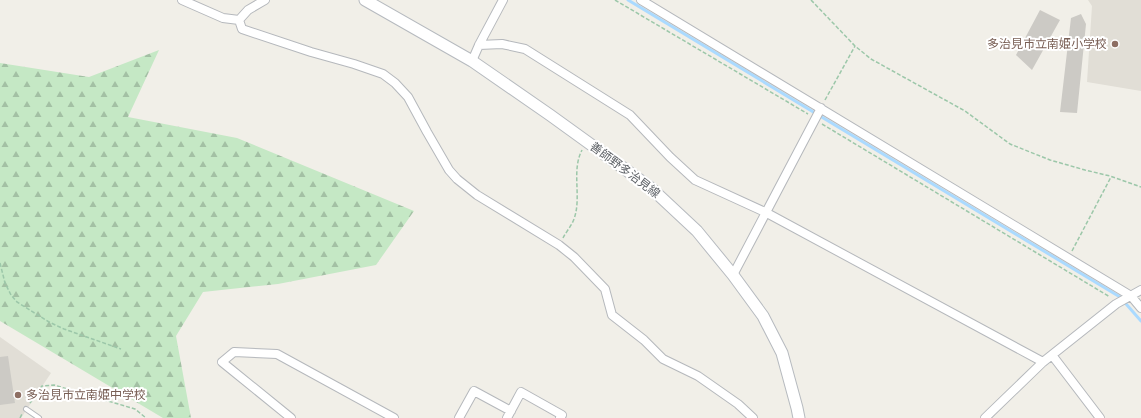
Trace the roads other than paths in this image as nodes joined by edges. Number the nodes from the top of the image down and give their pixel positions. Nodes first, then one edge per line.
1 (182, 0) edge
2 (265, 0) edge
3 (365, 0) edge
4 (502, 0) edge
5 (641, 0) edge
6 (239, 20) junction
7 (479, 45) junction
8 (472, 61) junction
9 (821, 108) junction
10 (765, 212) junction
11 (733, 275) junction
12 (1141, 290) edge
13 (1131, 296) junction
14 (1141, 308) edge
15 (1052, 355) junction
16 (1043, 362) junction
17 (26, 410) road end
18 (509, 415) edge
19 (39, 418) edge
20 (291, 418) edge
21 (394, 418) edge
22 (459, 418) edge
23 (560, 418) edge
24 (752, 418) edge
25 (799, 418) edge
26 (985, 418) edge
27 (1100, 418) edge

1 - 6 street
2 - 6 street
3 - 8 main road, 善師野多治見線
4 - 7 street
5 - 9 street
6 - 24 street
7 - 8 street
7 - 10 street
8 - 11 main road, 善師野多治見線
9 - 10 street
9 - 13 street
10 - 11 street
10 - 16 street
11 - 25 main road, 善師野多治見線
12 - 13 street
13 - 14 street
13 - 15 street
15 - 16 street
15 - 27 street
16 - 26 street
17 - 19 lane
18 - 22 street
18 - 23 street
20 - 21 street

